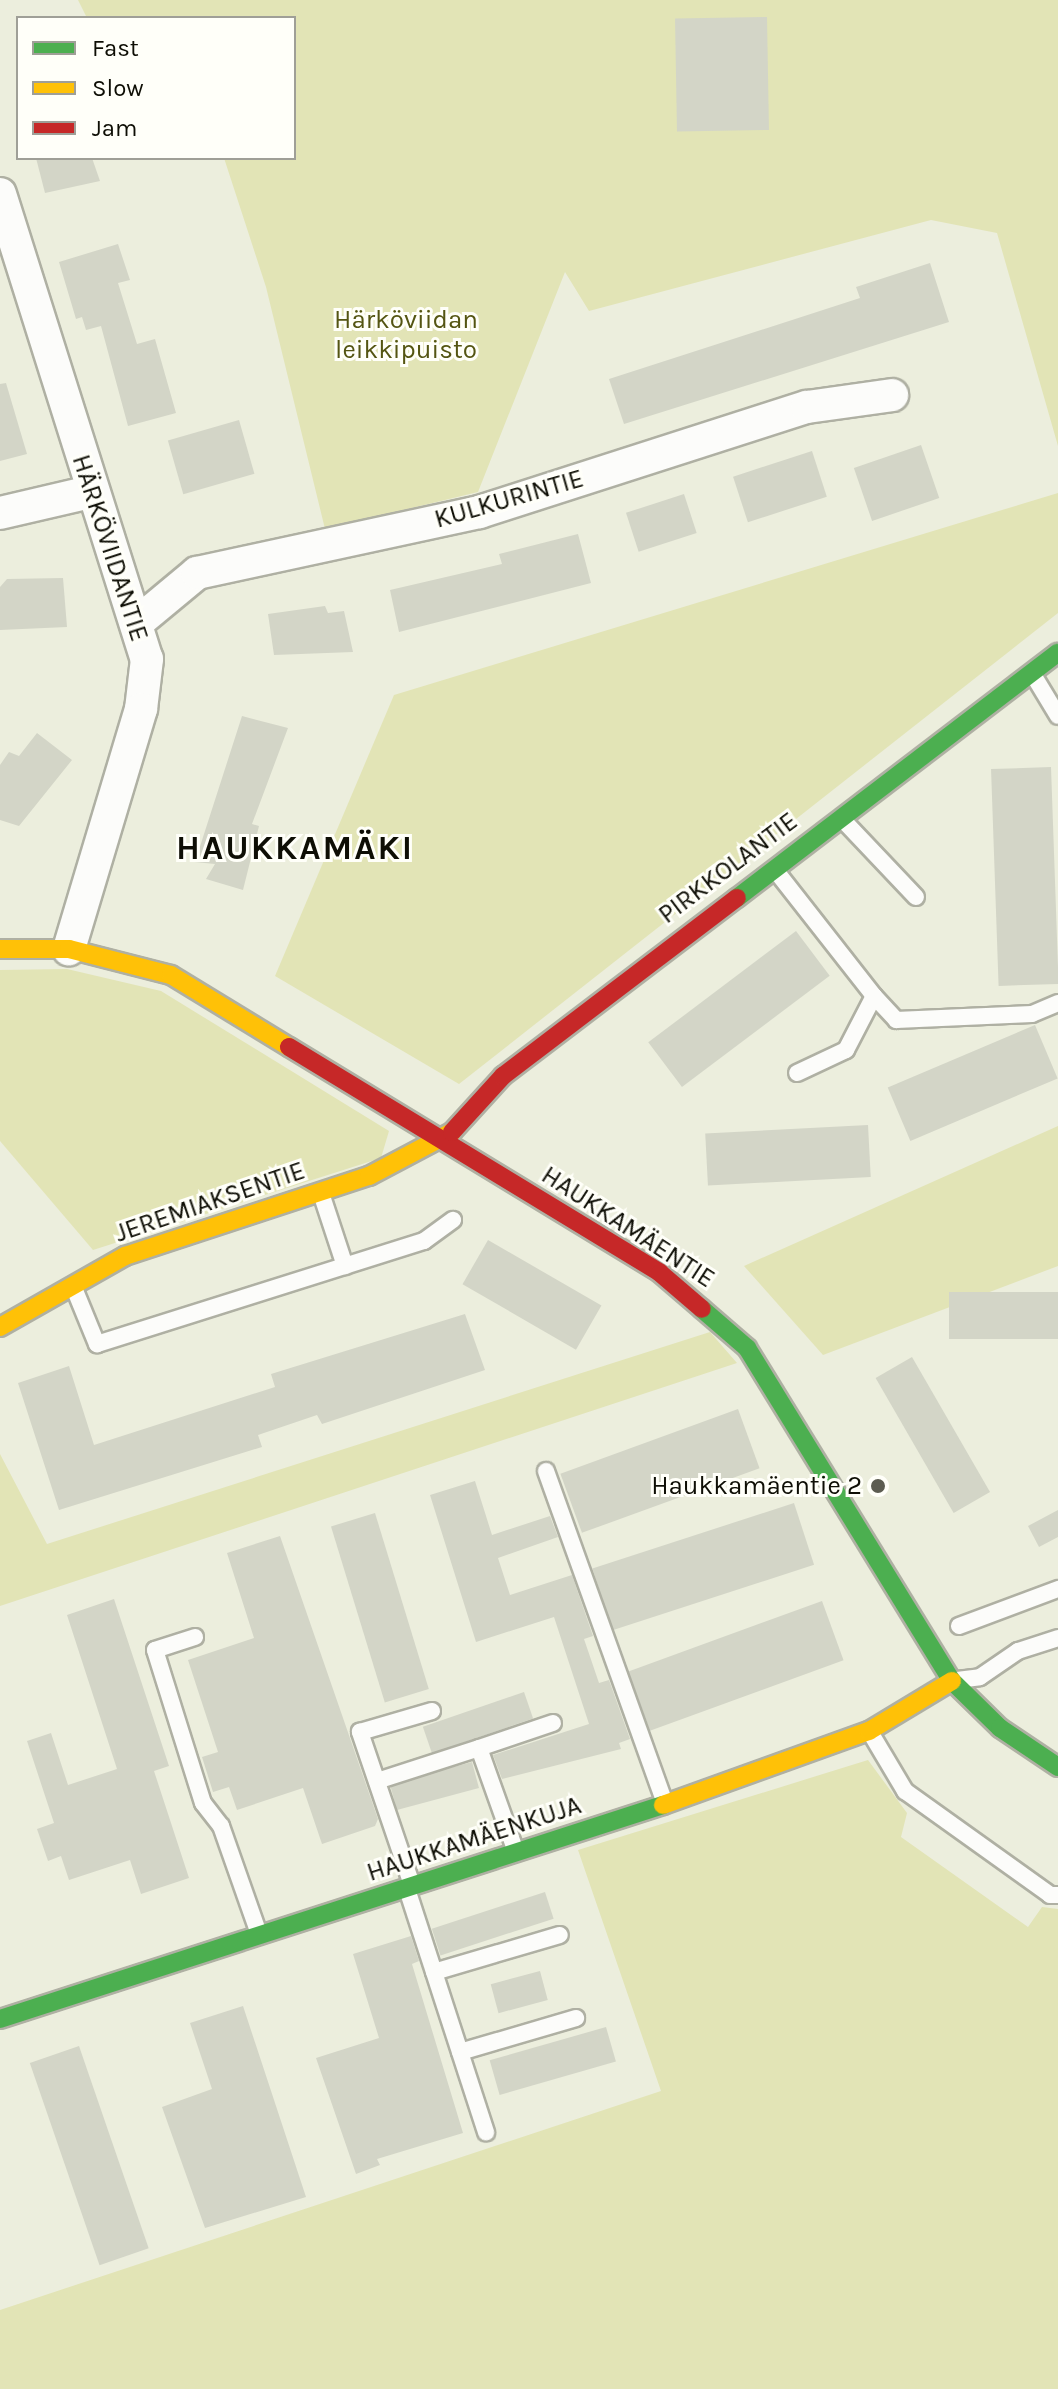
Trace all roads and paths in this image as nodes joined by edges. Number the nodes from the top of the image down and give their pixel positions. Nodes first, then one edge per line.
1 (0, 194) edge
2 (892, 395) dead end
3 (90, 492) junction
4 (0, 513) edge
5 (138, 622) junction
6 (1058, 653) edge
7 (1032, 673) junction
8 (1058, 716) edge
9 (840, 816) junction
10 (773, 866) junction
11 (916, 897) dead end
12 (0, 949) edge
13 (69, 949) junction
14 (874, 996) junction
15 (1058, 1003) edge
16 (797, 1073) dead end
17 (444, 1141) junction
18 (320, 1192) junction
19 (453, 1220) dead end
20 (345, 1266) junction
21 (72, 1283) junction
22 (0, 1327) edge
23 (546, 1471) dead end
24 (1058, 1589) edge
25 (959, 1626) dead end
26 (195, 1637) dead end
27 (1058, 1638) edge
28 (952, 1681) junction
29 (432, 1711) dead end
30 (553, 1723) dead end
31 (869, 1731) junction
32 (479, 1748) junction
33 (1058, 1767) edge
34 (377, 1781) junction
35 (665, 1806) junction
36 (516, 1853) junction
37 (410, 1887) junction
38 (1054, 1895) edge
39 (260, 1935) junction
40 (560, 1935) dead end
41 (434, 1972) junction
42 (576, 2018) dead end
43 (0, 2019) edge
44 (460, 2052) junction
45 (486, 2132) dead end

1 - 3 street, HÄRKÖVIIDANTIE
2 - 5 street, KULKURINTIE
3 - 4 street
3 - 5 street, HÄRKÖVIIDANTIE
5 - 13 street, HÄRKÖVIIDANTIE
6 - 7 street, PIRKKOLANTIE
7 - 8 lane
7 - 9 street, PIRKKOLANTIE
9 - 10 street, PIRKKOLANTIE
9 - 11 lane
10 - 14 lane
10 - 17 street, PIRKKOLANTIE
12 - 13 street, HAUKKAMÄENTIE
13 - 17 street, HAUKKAMÄENTIE
14 - 15 lane
14 - 16 lane
17 - 18 street, JEREMIAKSENTIE
17 - 28 street, HAUKKAMÄENTIE
18 - 20 lane
18 - 21 street, JEREMIAKSENTIE
19 - 20 lane
20 - 21 lane
21 - 22 street, JEREMIAKSENTIE
23 - 35 lane
24 - 25 lane
26 - 39 lane
27 - 28 lane
28 - 31 street, HAUKKAMÄENKUJA
28 - 33 street, HAUKKAMÄENTIE
29 - 34 lane
30 - 32 lane
31 - 35 street, HAUKKAMÄENKUJA
31 - 38 lane
32 - 34 lane
32 - 36 lane
34 - 37 lane
35 - 36 street, HAUKKAMÄENKUJA
36 - 37 street, HAUKKAMÄENKUJA
37 - 39 street, HAUKKAMÄENKUJA
37 - 41 lane
39 - 43 street, HAUKKAMÄENKUJA
40 - 41 lane
41 - 44 lane
42 - 44 lane
44 - 45 lane

